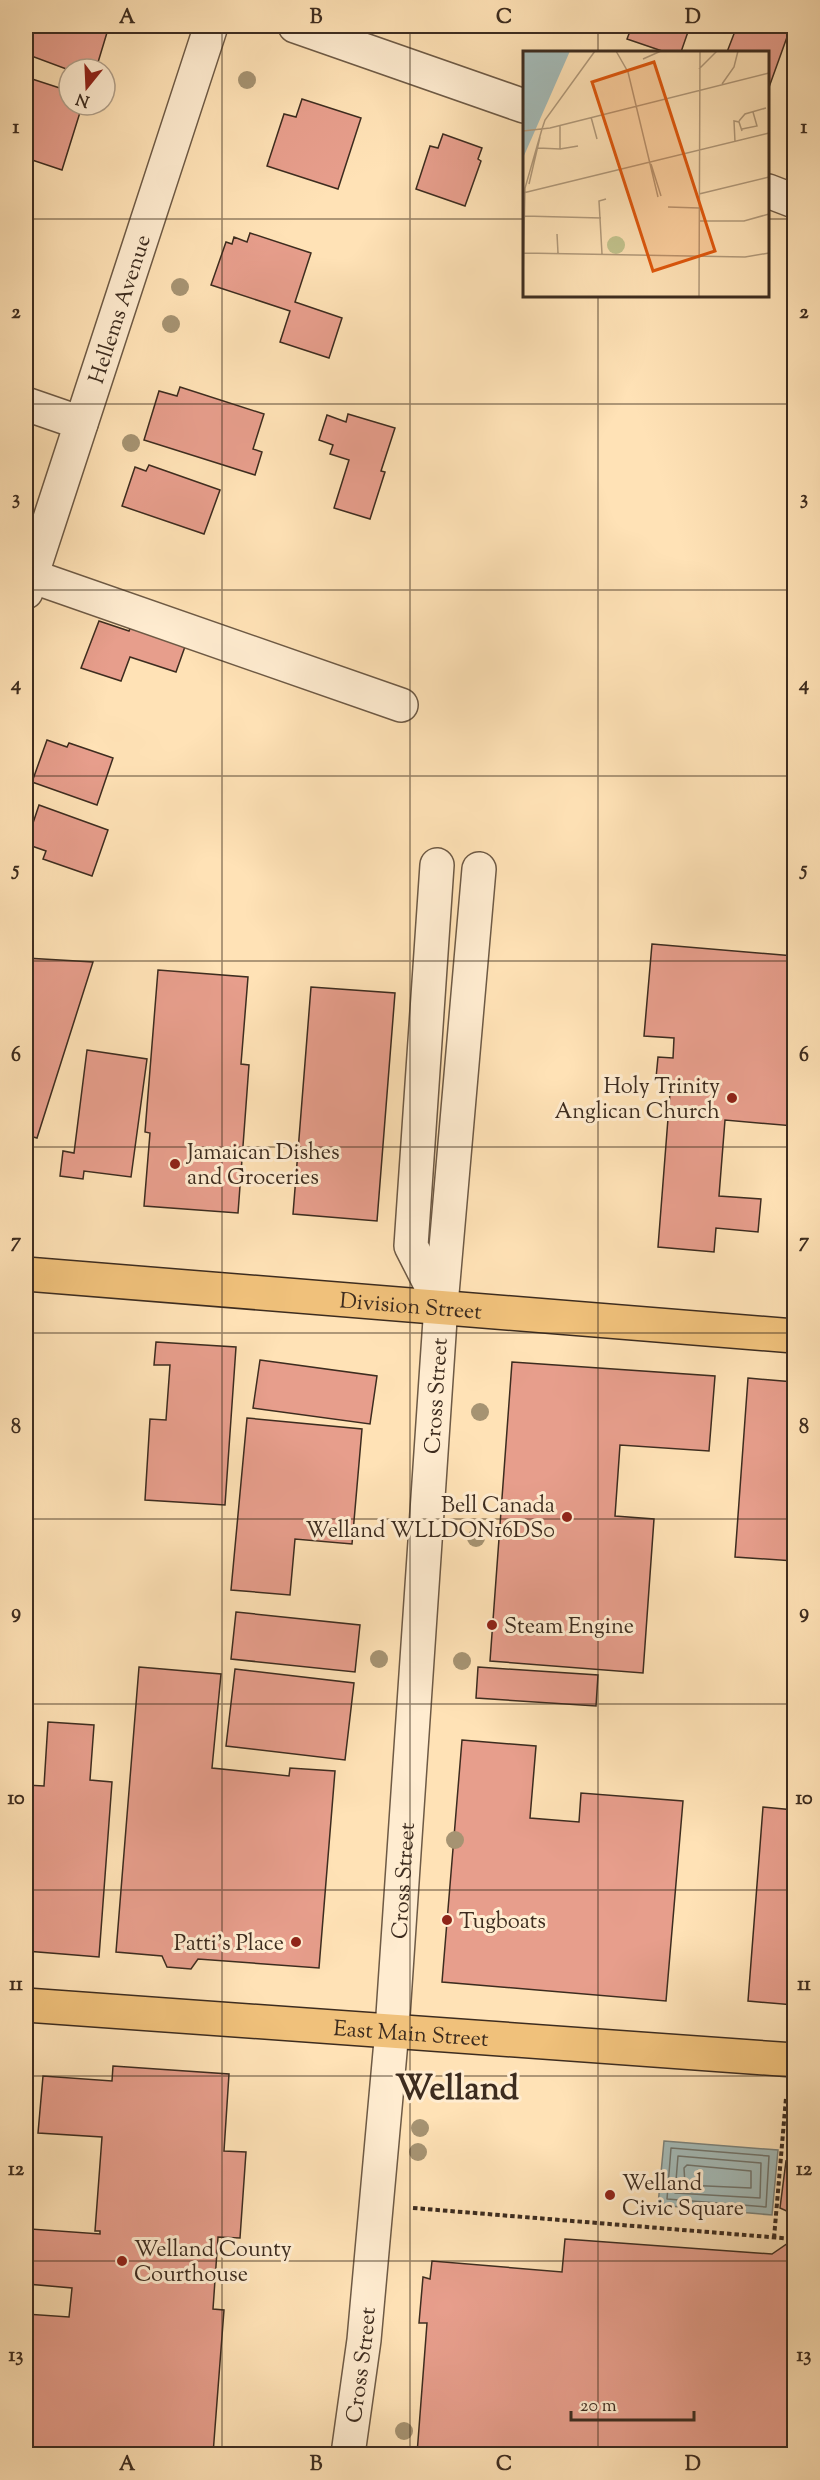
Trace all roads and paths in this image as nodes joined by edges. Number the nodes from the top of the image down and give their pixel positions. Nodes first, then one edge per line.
1 (211, 26) edge
2 (295, 26) edge
3 (523, 105) edge
4 (769, 191) edge
5 (795, 201) edge
6 (26, 404) edge
7 (81, 423) junction
8 (28, 584) edge
9 (401, 705) dead end
10 (437, 865) dead end
11 (479, 869) dead end
12 (26, 1274) edge
13 (441, 1305) junction
14 (795, 1336) edge
15 (26, 2004) edge
16 (392, 2030) junction
17 (792, 2060) edge
18 (376, 2206) junction
19 (774, 2238) junction
20 (795, 2239) edge
21 (348, 2454) edge

1 - 7 street, Hellems Avenue
2 - 3 street
4 - 5 street
6 - 7 street
7 - 8 street, Hellems Avenue
8 - 9 street
10 - 13 street
11 - 13 street, Cross Street
12 - 13 main road, Division Street
13 - 14 main road, Division Street
13 - 16 street, Cross Street
15 - 16 main road, East Main Street
16 - 17 main road, East Main Street
16 - 18 street, Cross Street
17 - 19 path
18 - 19 path
18 - 21 street, Cross Street
19 - 20 path

